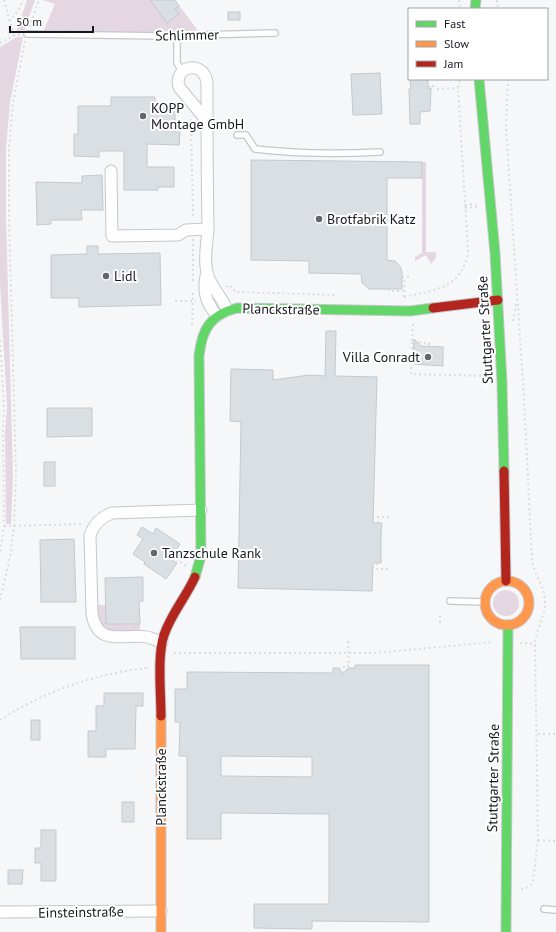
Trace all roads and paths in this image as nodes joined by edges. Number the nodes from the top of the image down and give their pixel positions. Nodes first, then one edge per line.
1 (4, 0) edge
2 (22, 0) edge
3 (39, 0) edge
4 (9, 21) junction
5 (274, 33) dead end
6 (27, 34) junction
7 (14, 36) junction
8 (177, 36) junction
9 (0, 44) edge
10 (182, 71) junction
11 (460, 80) edge
12 (479, 80) edge
13 (508, 80) edge
14 (430, 88) dead end
15 (458, 88) junction
16 (196, 108) junction
17 (207, 121) junction
18 (236, 135) dead end
19 (380, 152) dead end
20 (111, 171) dead end
21 (465, 206) junction
22 (476, 206) dead end
23 (208, 229) junction
24 (193, 230) junction
25 (409, 277) dead end
26 (193, 285) dead end
27 (389, 289) dead end
28 (405, 292) junction
29 (193, 293) dead end
30 (338, 295) dead end
31 (212, 297) junction
32 (498, 300) junction
33 (517, 300) junction
34 (175, 301) dead end
35 (193, 301) junction
36 (227, 310) junction
37 (217, 316) junction
38 (413, 322) dead end
39 (512, 323) dead end
40 (192, 329) dead end
41 (0, 340) edge
42 (412, 342) junction
43 (429, 346) dead end
44 (408, 364) dead end
45 (412, 364) junction
46 (486, 376) dead end
47 (1, 432) edge
48 (201, 510) junction
49 (391, 517) dead end
50 (378, 523) dead end
51 (4, 526) junction
52 (14, 526) junction
53 (21, 526) dead end
54 (0, 553) edge
55 (172, 556) dead end
56 (183, 563) dead end
57 (377, 563) dead end
58 (390, 569) dead end
59 (506, 581) junction
60 (0, 600) edge
61 (450, 602) dead end
62 (486, 602) junction
63 (440, 615) dead end
64 (440, 623) dead end
65 (508, 625) junction
66 (348, 638) dead end
67 (162, 642) junction
68 (493, 642) dead end
69 (524, 643) dead end
70 (536, 644) junction
71 (172, 653) dead end
72 (349, 654) junction
73 (160, 667) junction
74 (344, 673) dead end
75 (0, 720) edge
76 (538, 734) junction
77 (556, 734) edge
78 (538, 840) junction
79 (556, 842) edge
80 (528, 887) dead end
81 (544, 909) dead end
82 (556, 910) edge
83 (161, 911) junction
84 (0, 912) edge
85 (161, 932) edge
86 (506, 932) edge

1 - 4 path
2 - 4 path
3 - 6 path
4 - 7 path
5 - 8 lane, Schlimmer
6 - 7 path
6 - 8 lane, Schlimmer
6 - 52 path
7 - 9 path
8 - 10 lane
10 - 16 street
10 - 17 street
11 - 15 path
12 - 32 street, Stuttgarter Straße
13 - 33 path
14 - 15 path
15 - 21 path
16 - 17 street
16 - 24 path
17 - 23 street
18 - 19 lane
20 - 24 street
21 - 22 path
21 - 28 path
23 - 24 street
23 - 31 street
24 - 26 path
25 - 28 path
27 - 28 path
29 - 35 path
30 - 31 path
31 - 35 path
31 - 36 street
31 - 37 street
32 - 36 street, Planckstraße
32 - 59 street, Stuttgarter Straße
33 - 39 path
33 - 70 path
34 - 35 path
35 - 40 path
36 - 37 street, Planckstraße
37 - 48 street, Planckstraße
38 - 42 path
41 - 47 path
42 - 43 path
42 - 45 path
44 - 45 path
45 - 46 path
47 - 51 path
48 - 67 street, Planckstraße
48 - 67 street
49 - 50 path
51 - 52 path
51 - 54 path
52 - 53 path
52 - 60 path
55 - 56 path
57 - 58 path
59 - 62 street
59 - 65 street
61 - 62 lane
62 - 65 street
63 - 64 path
65 - 86 street, Stuttgarter Straße
66 - 72 path
67 - 73 street, Planckstraße
68 - 72 path
69 - 70 path
70 - 76 path
71 - 72 path
72 - 74 path
73 - 75 path
73 - 83 street, Planckstraße
76 - 77 path
76 - 78 path
78 - 79 path
78 - 80 path
81 - 82 lane
83 - 84 street, Einsteinstraße
83 - 85 street, Planckstraße

